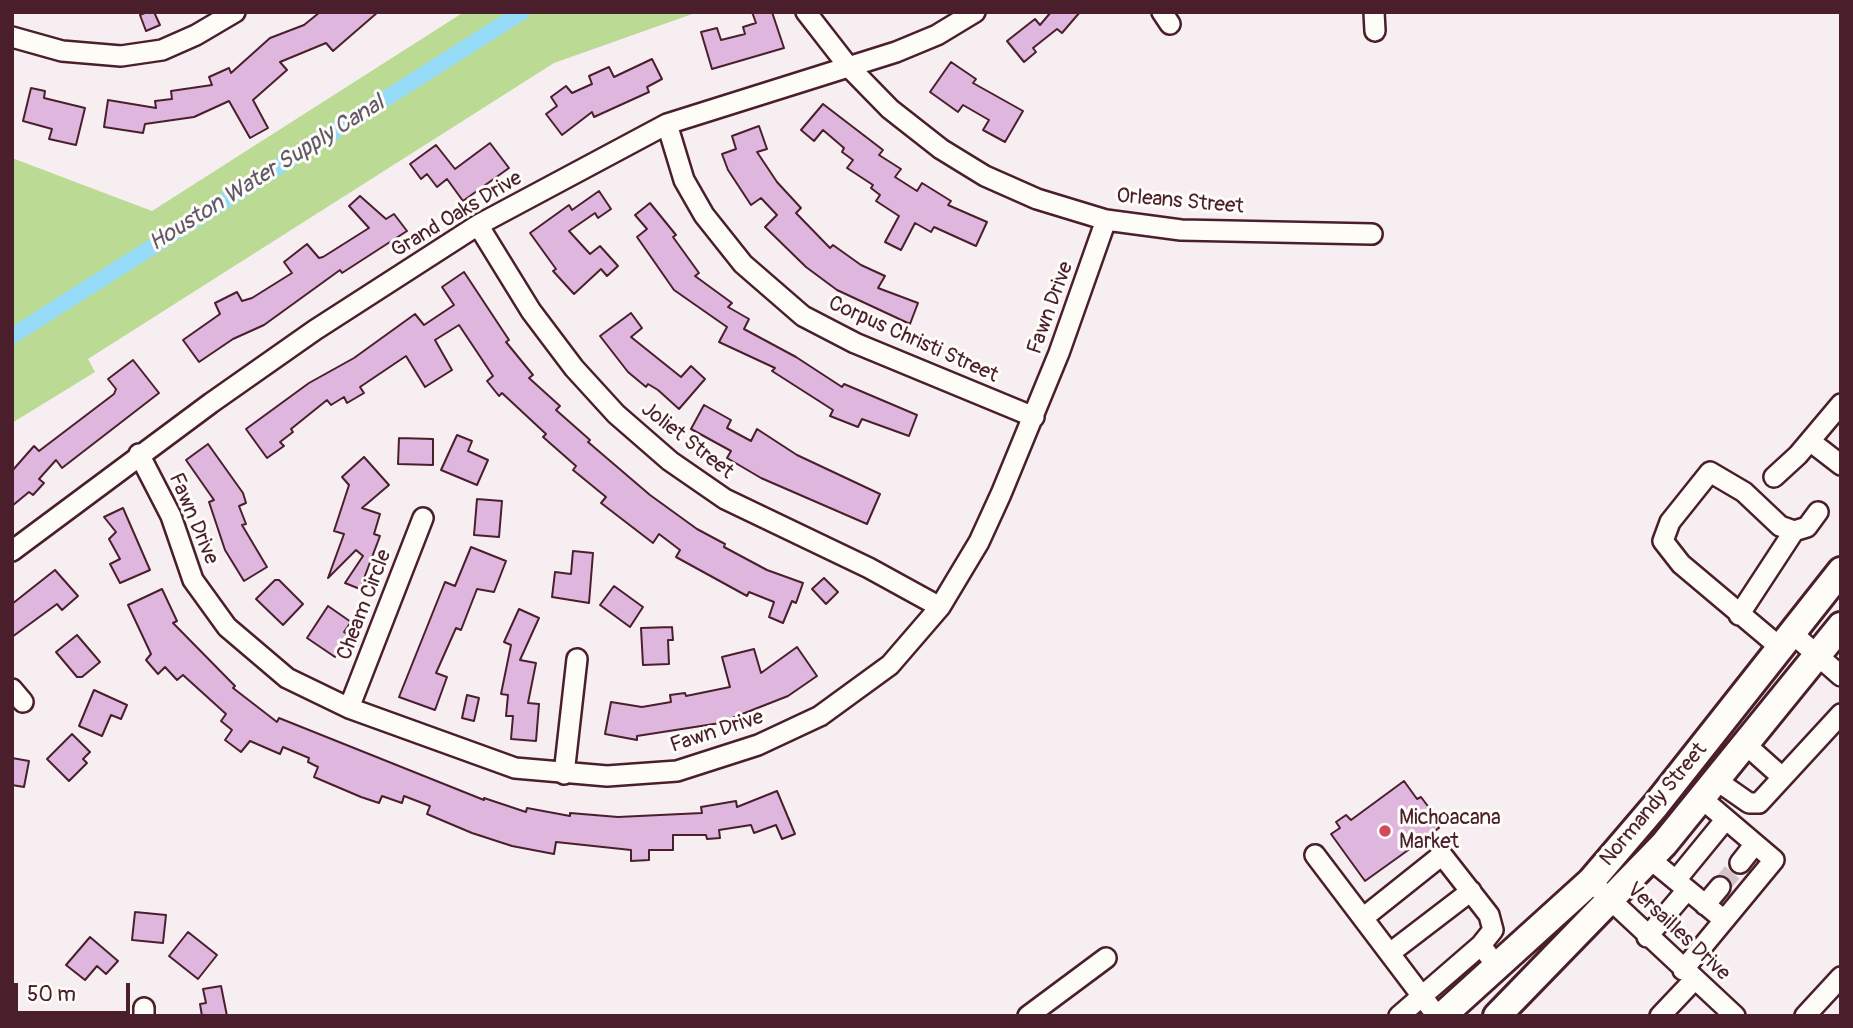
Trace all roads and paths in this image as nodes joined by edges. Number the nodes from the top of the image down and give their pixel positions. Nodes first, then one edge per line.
1 (235, 12) edge
2 (806, 12) edge
3 (975, 12) edge
4 (12, 37) edge
5 (848, 66) junction
6 (667, 124) junction
7 (1106, 220) junction
8 (478, 225) junction
9 (1372, 234) dead end
10 (1841, 404) edge
11 (1034, 417) junction
12 (1810, 441) junction
13 (139, 454) junction
14 (1841, 465) edge
15 (1774, 477) dead end
16 (1818, 512) dead end
17 (423, 518) dead end
18 (1794, 531) junction
19 (12, 551) edge
20 (1841, 571) edge
21 (940, 607) junction
22 (1739, 615) junction
23 (1841, 626) edge
24 (1787, 642) junction
25 (1815, 656) junction
26 (577, 659) dead end
27 (1841, 676) edge
28 (349, 708) junction
29 (1841, 714) edge
30 (1745, 744) junction
31 (564, 774) junction
32 (1782, 777) junction
33 (1709, 789) junction
34 (1726, 819) junction
35 (1755, 844) junction
36 (1315, 855) dead end
37 (1650, 859) junction
38 (1740, 863) tunnel mouth
39 (1591, 881) junction
40 (1681, 885) junction
41 (1720, 887) tunnel mouth
42 (1471, 891) junction
43 (1610, 900) junction
44 (1705, 905) junction
45 (1363, 918) junction
46 (1724, 920) junction
47 (1647, 937) junction
48 (1390, 953) junction
49 (1490, 956) junction
50 (1106, 958) dead end
51 (1689, 974) junction
52 (1841, 977) edge
53 (1422, 996) junction
54 (1028, 1016) edge
55 (1399, 1016) edge
56 (1440, 1016) edge
57 (1497, 1016) edge
58 (1660, 1016) edge
59 (1735, 1016) edge
60 (1805, 1016) edge

1 - 4 street
2 - 5 street, Orleans Street
3 - 5 street, Grand Oaks Drive
5 - 6 street, Grand Oaks Drive
5 - 7 street, Orleans Street
6 - 8 street, Grand Oaks Drive
6 - 11 street, Corpus Christi Street
7 - 9 street, Orleans Street
7 - 11 street, Fawn Drive
8 - 13 street, Grand Oaks Drive
8 - 21 street, Joliet Street
10 - 12 street
11 - 21 street, Fawn Drive
12 - 14 street
12 - 15 street
13 - 19 street, Grand Oaks Drive
13 - 28 street, Fawn Drive
16 - 18 street
17 - 28 street, Cheam Circle
18 - 22 street
18 - 22 street
20 - 24 main road, Normandy Street
21 - 31 street, Fawn Drive
22 - 24 street
23 - 25 main road, Normandy Street
24 - 25 street
24 - 39 main road, Normandy Street
25 - 27 street
25 - 30 main road, Normandy Street
26 - 31 street
28 - 31 street, Fawn Drive
29 - 32 street
30 - 32 street
30 - 33 main road, Normandy Street
32 - 33 street
33 - 34 street
33 - 37 main road, Normandy Street
34 - 35 street
34 - 40 street
35 - 38 street
35 - 46 street
36 - 45 street
37 - 40 street
37 - 43 main road, Normandy Street
39 - 43 street, Versailles Drive
39 - 49 main road, Normandy Street
40 - 44 street
40 - 47 street
41 - 44 street
42 - 45 street
42 - 48 street
42 - 49 street
43 - 47 street, Versailles Drive
43 - 57 main road, Normandy Street
44 - 46 street
45 - 48 street
46 - 51 street
47 - 51 street, Versailles Drive
48 - 53 street
49 - 53 street
49 - 56 main road, Normandy Street
50 - 54 street
51 - 58 street
51 - 59 street, Versailles Drive
52 - 60 street
53 - 55 street
53 - 56 street

